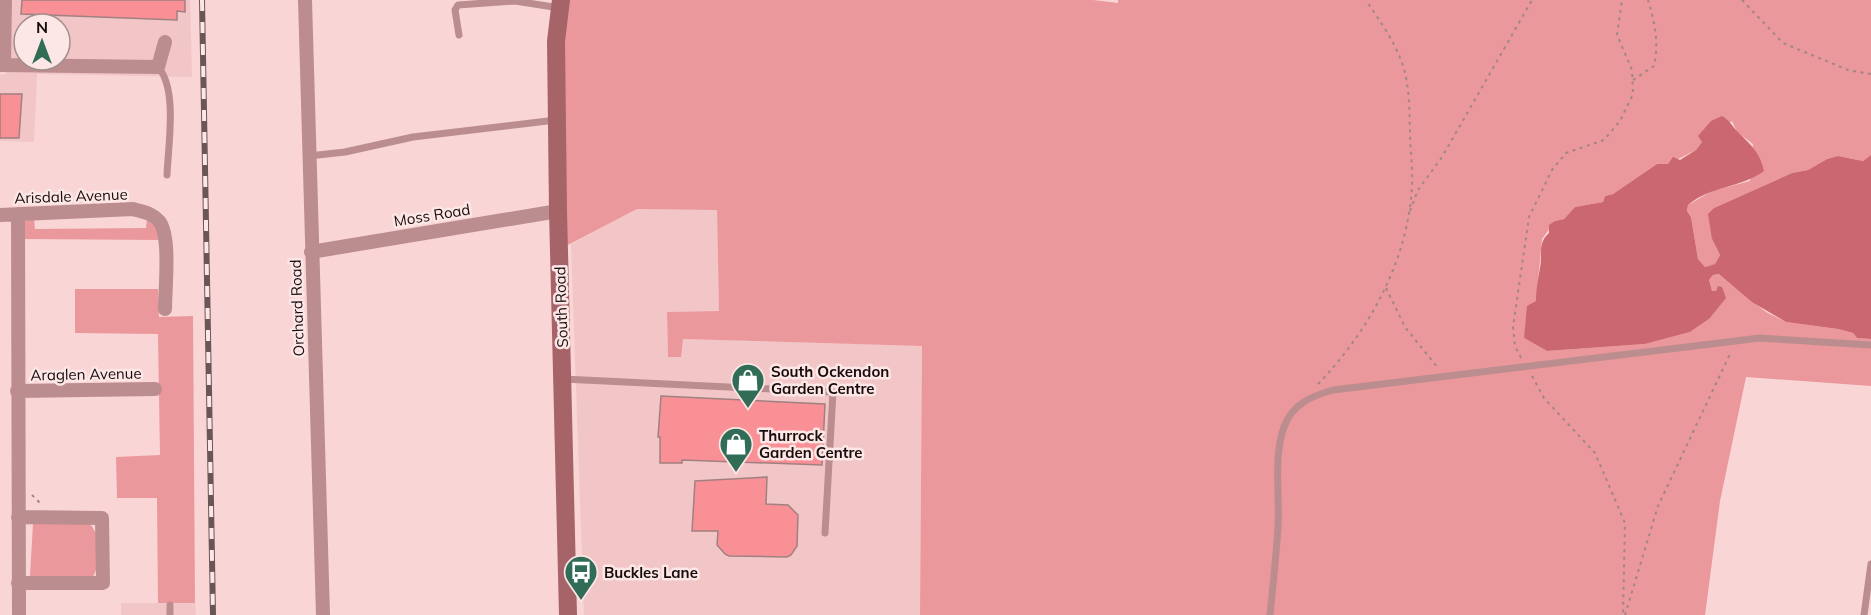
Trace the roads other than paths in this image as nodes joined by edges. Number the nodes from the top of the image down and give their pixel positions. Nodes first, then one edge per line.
1 (5, 0) edge
2 (305, 0) edge
3 (560, 4) edge
4 (459, 35) dead end
5 (165, 42) dead end
6 (2, 65) edge
7 (158, 67) junction
8 (557, 120) junction
9 (309, 156) junction
10 (167, 175) dead end
11 (558, 211) junction
12 (18, 214) junction
13 (0, 215) edge
14 (311, 252) junction
15 (165, 309) dead end
16 (1871, 345) edge
17 (563, 379) junction
18 (155, 389) dead end
19 (17, 391) junction
20 (18, 517) junction
21 (825, 533) dead end
22 (1871, 564) edge
23 (18, 583) junction
24 (170, 605) dead end
25 (19, 615) edge
26 (170, 615) edge
27 (323, 615) edge
28 (568, 615) edge
29 (1270, 615) edge
30 (1864, 615) edge

1 - 6 street
2 - 9 street, Orchard Road
3 - 4 lane
3 - 8 main road, South Road
5 - 7 street
6 - 7 street
7 - 10 lane
8 - 9 lane
8 - 11 main road, South Road
9 - 14 street, Orchard Road
11 - 14 street, Moss Road
11 - 17 main road, South Road
12 - 13 street, Arisdale Avenue
12 - 15 street, Arisdale Avenue
12 - 19 street, Araglen Avenue
14 - 27 street, Orchard Road
16 - 29 lane
17 - 21 lane
17 - 28 main road, South Road
18 - 19 street, Araglen Avenue
19 - 20 street, Araglen Avenue
20 - 23 street, Araglen Avenue
20 - 23 street
22 - 30 lane
23 - 25 street, Araglen Avenue
24 - 26 lane

